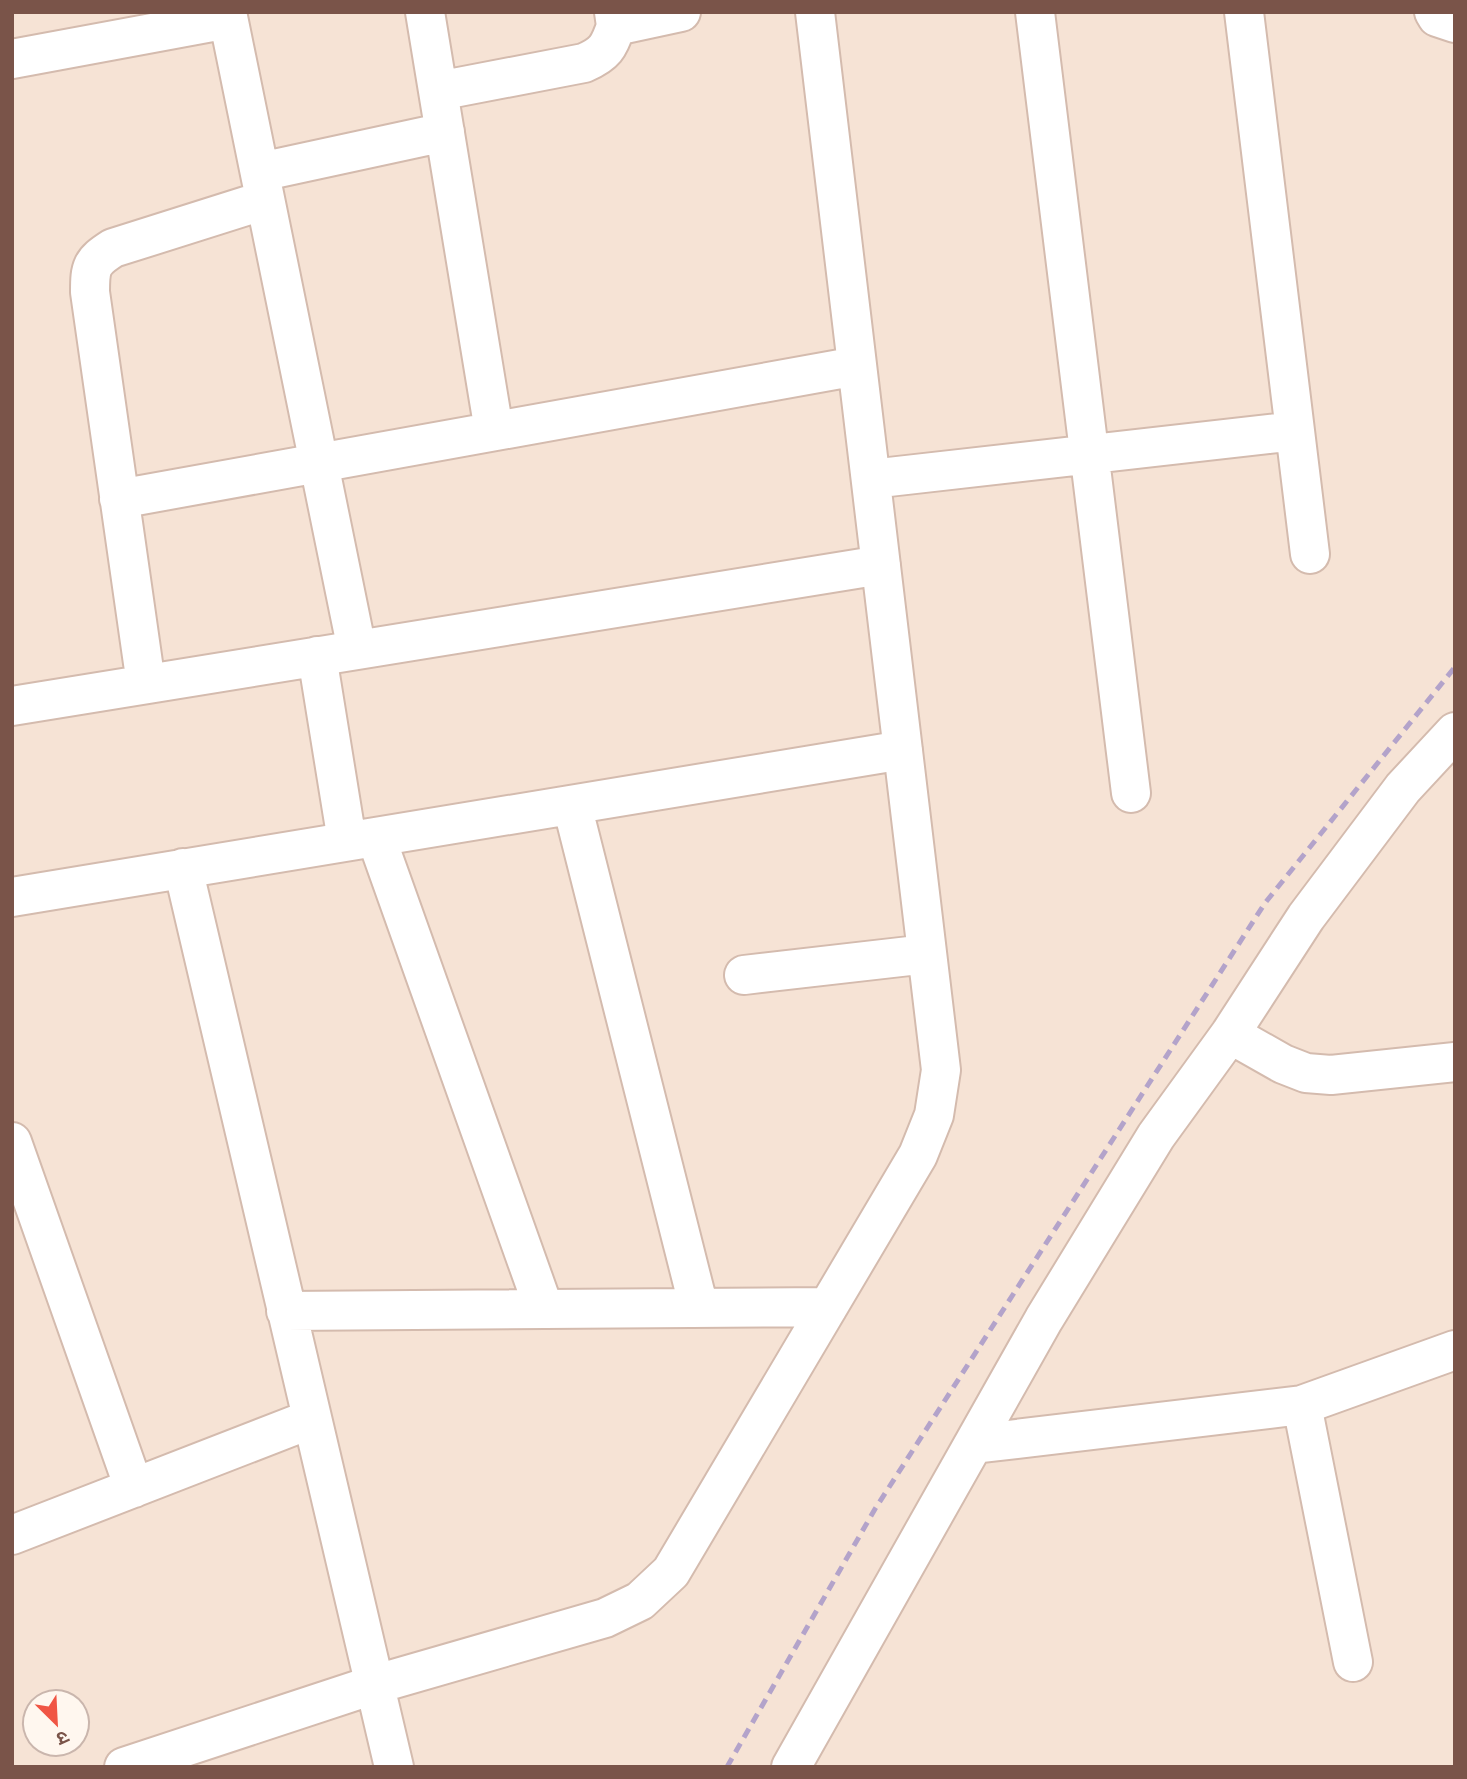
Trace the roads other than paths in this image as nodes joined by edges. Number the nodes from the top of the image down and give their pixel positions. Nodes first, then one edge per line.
1 (425, 12) edge
2 (681, 12) edge
3 (815, 12) edge
4 (1035, 12) edge
5 (1244, 12) edge
6 (1434, 12) edge
7 (227, 15) edge
8 (615, 19) edge
9 (1455, 23) edge
10 (12, 59) edge
11 (438, 92) junction
12 (445, 132) junction
13 (262, 186) junction
14 (857, 366) junction
15 (1295, 430) junction
16 (494, 431) junction
17 (1090, 454) junction
18 (318, 463) junction
19 (870, 479) junction
20 (120, 499) junction
21 (1310, 554) dead end
22 (880, 565) junction
23 (357, 650) junction
24 (317, 656) junction
25 (146, 684) junction
26 (12, 706) edge
27 (1455, 732) edge
28 (902, 750) junction
29 (1131, 793) dead end
30 (572, 805) junction
31 (362, 839) junction
32 (183, 868) junction
33 (12, 897) edge
34 (927, 954) junction
35 (744, 975) dead end
36 (1230, 1034) junction
37 (1455, 1062) edge
38 (12, 1142) edge
39 (828, 1307) junction
40 (699, 1308) junction
41 (544, 1309) junction
42 (286, 1311) junction
43 (1455, 1350) edge
44 (1302, 1405) junction
45 (311, 1419) junction
46 (974, 1444) junction
47 (134, 1488) junction
48 (12, 1535) edge
49 (1353, 1662) dead end
50 (373, 1685) junction
51 (170, 1760) edge
52 (124, 1767) edge
53 (394, 1767) edge
54 (791, 1767) edge

1 - 11 street
2 - 8 street
3 - 14 street
4 - 17 street
5 - 15 street
6 - 9 street
7 - 10 street
7 - 13 street
8 - 11 street
11 - 12 street
12 - 13 street
12 - 16 street
13 - 18 street
13 - 20 street
14 - 16 street
14 - 19 street
15 - 17 street
15 - 21 street
16 - 18 street
17 - 19 street
17 - 29 street
18 - 20 street
18 - 23 street
19 - 22 street
20 - 25 street
22 - 23 street
22 - 28 street
23 - 24 street
24 - 25 street
24 - 31 street
25 - 26 street
27 - 36 street
28 - 30 street
28 - 34 street
30 - 31 street
30 - 40 street
31 - 32 street
31 - 41 street
32 - 33 street
32 - 42 street
34 - 35 street
34 - 39 street
36 - 37 street
36 - 46 street
38 - 47 street
39 - 40 street
39 - 50 street
40 - 41 street
41 - 42 street
42 - 45 street
43 - 44 street
44 - 46 street
44 - 49 street
45 - 47 street
45 - 50 street
46 - 54 street
47 - 48 street
50 - 51 street
50 - 53 street
51 - 52 street

